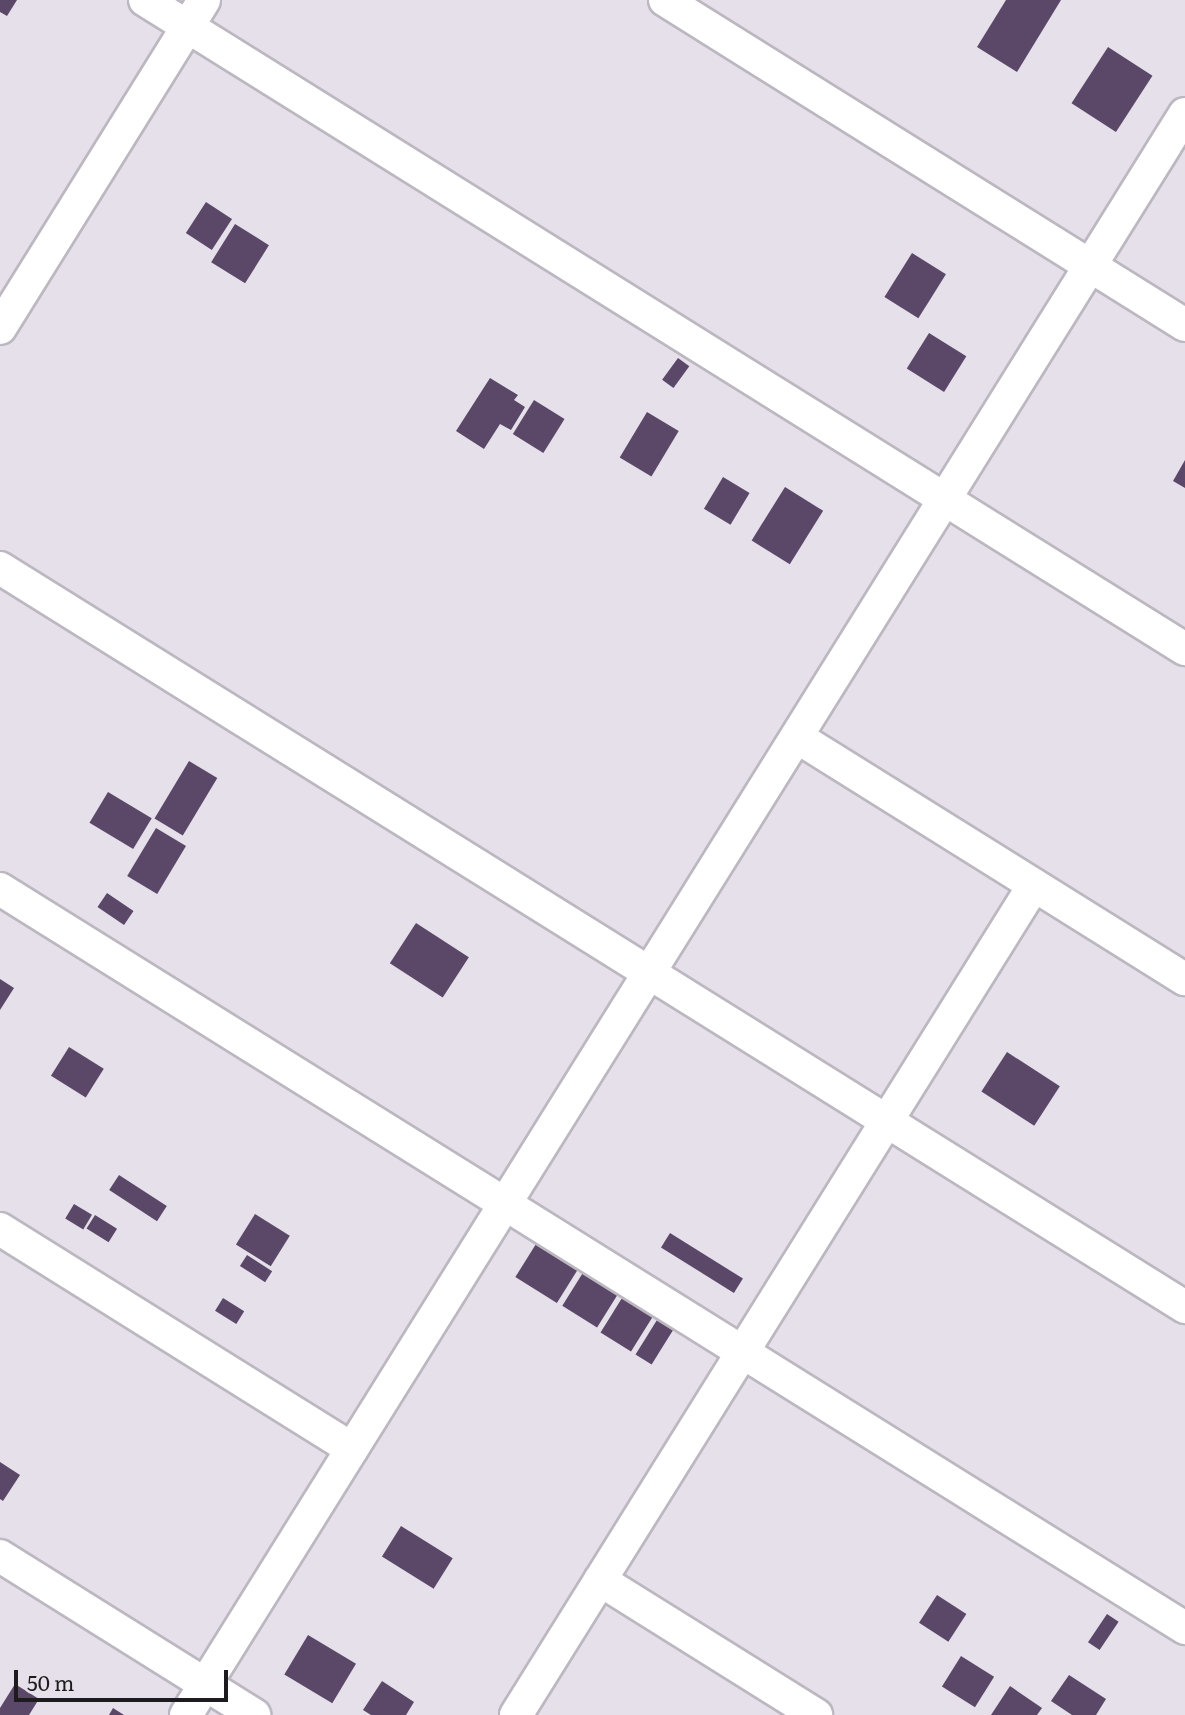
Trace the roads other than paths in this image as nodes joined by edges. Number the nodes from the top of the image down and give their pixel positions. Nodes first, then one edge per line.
1 (145, 0) edge
2 (204, 0) edge
3 (665, 0) edge
4 (188, 27) junction
5 (1185, 114) edge
6 (1090, 266) junction
7 (1185, 324) edge
8 (0, 328) edge
9 (945, 499) junction
10 (0, 568) edge
11 (1185, 649) edge
12 (797, 737) junction
13 (1034, 885) junction
14 (0, 889) edge
15 (649, 973) junction
16 (1185, 979) edge
17 (887, 1121) junction
18 (505, 1204) junction
19 (0, 1229) edge
20 (1185, 1307) edge
21 (743, 1352) junction
22 (352, 1449) junction
23 (0, 1556) edge
24 (600, 1580) junction
25 (1185, 1629) edge
26 (205, 1685) junction
27 (186, 1715) edge
28 (254, 1715) edge
29 (516, 1715) edge
30 (816, 1715) edge

1 - 4 street
2 - 4 street
3 - 6 street
4 - 8 street
4 - 9 street
5 - 6 street
6 - 7 street
6 - 9 street
9 - 11 street
9 - 12 street
10 - 15 street
12 - 13 street
12 - 15 street
13 - 16 street
13 - 17 street
14 - 18 street
15 - 17 street
15 - 18 street
17 - 20 street
17 - 21 street
18 - 21 street
18 - 22 street
19 - 22 street
21 - 24 street
21 - 25 street
22 - 26 street
23 - 26 street
24 - 29 street
24 - 30 street
26 - 27 street
26 - 28 street

